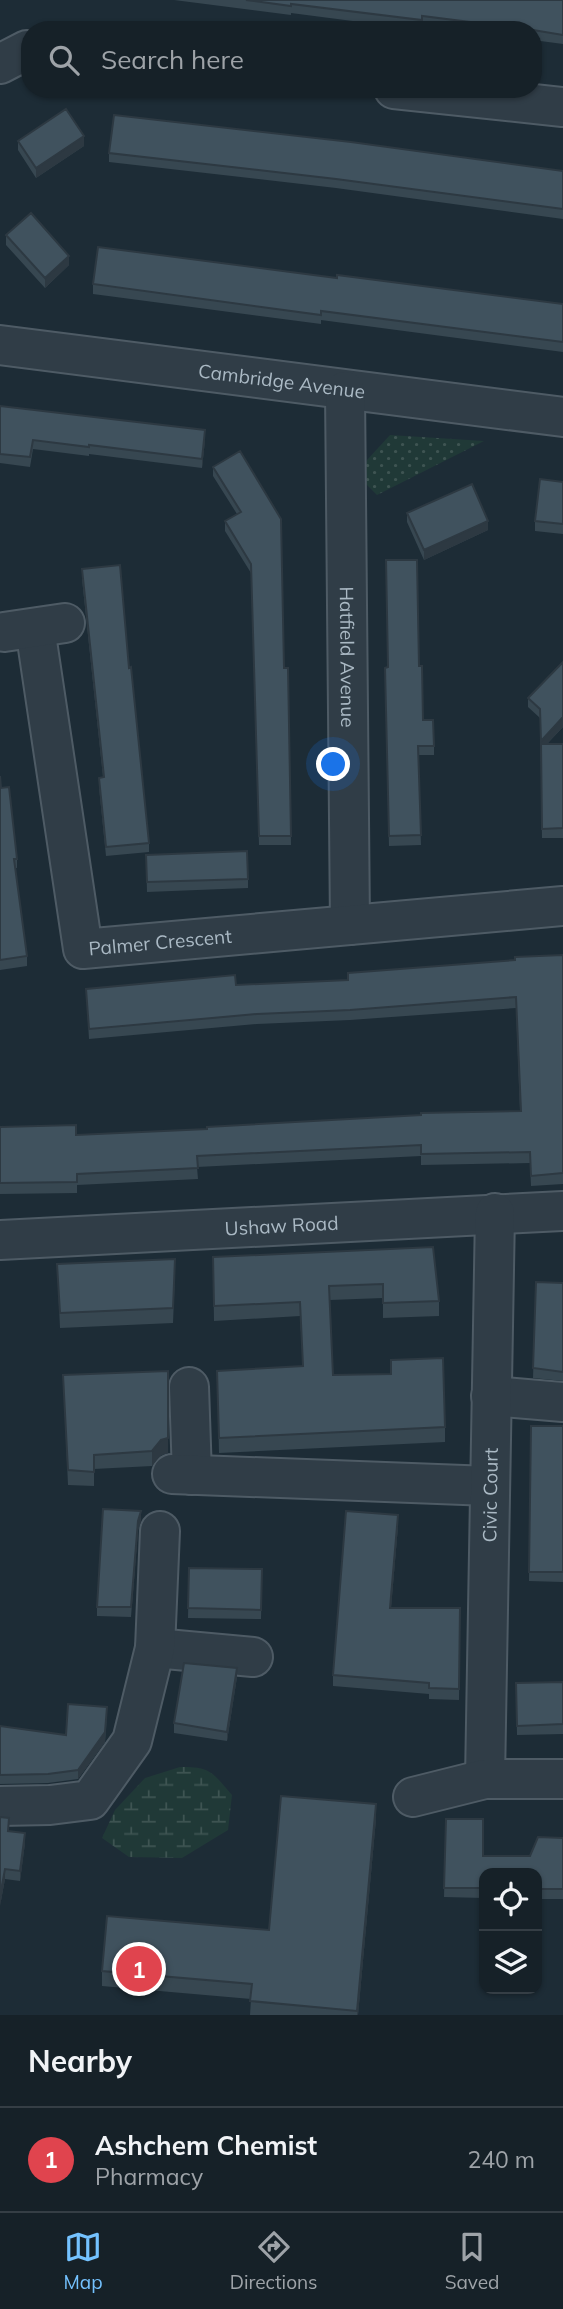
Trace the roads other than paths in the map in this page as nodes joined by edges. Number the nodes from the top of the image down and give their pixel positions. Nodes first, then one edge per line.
1 (21, 53) edge
2 (0, 64) edge
3 (478, 98) edge
4 (563, 107) edge
5 (0, 345) edge
6 (345, 391) junction
7 (563, 417) edge
8 (35, 628) dead end
9 (563, 906) edge
10 (350, 925) junction
11 (563, 1211) edge
12 (495, 1213) junction
13 (0, 1240) edge
14 (189, 1387) dead end
15 (491, 1396) junction
16 (563, 1402) edge
17 (490, 1486) junction
18 (160, 1531) dead end
19 (155, 1648) junction
20 (253, 1657) dead end
21 (485, 1779) junction
22 (563, 1779) edge
23 (412, 1797) dead end
24 (0, 1806) edge

1 - 2 street
3 - 4 street
5 - 6 street, Cambridge Avenue
6 - 7 street, Cambridge Avenue
6 - 10 street, Hatfield Avenue
8 - 10 street, Palmer Crescent
9 - 10 street, Palmer Crescent
11 - 12 street, Ushaw Road
12 - 13 street, Ushaw Road
12 - 15 street, Civic Court
14 - 17 street
15 - 16 street
15 - 17 street, Civic Court
17 - 21 street, Civic Court
18 - 19 street
19 - 20 street
19 - 24 street
21 - 22 street
21 - 23 street

